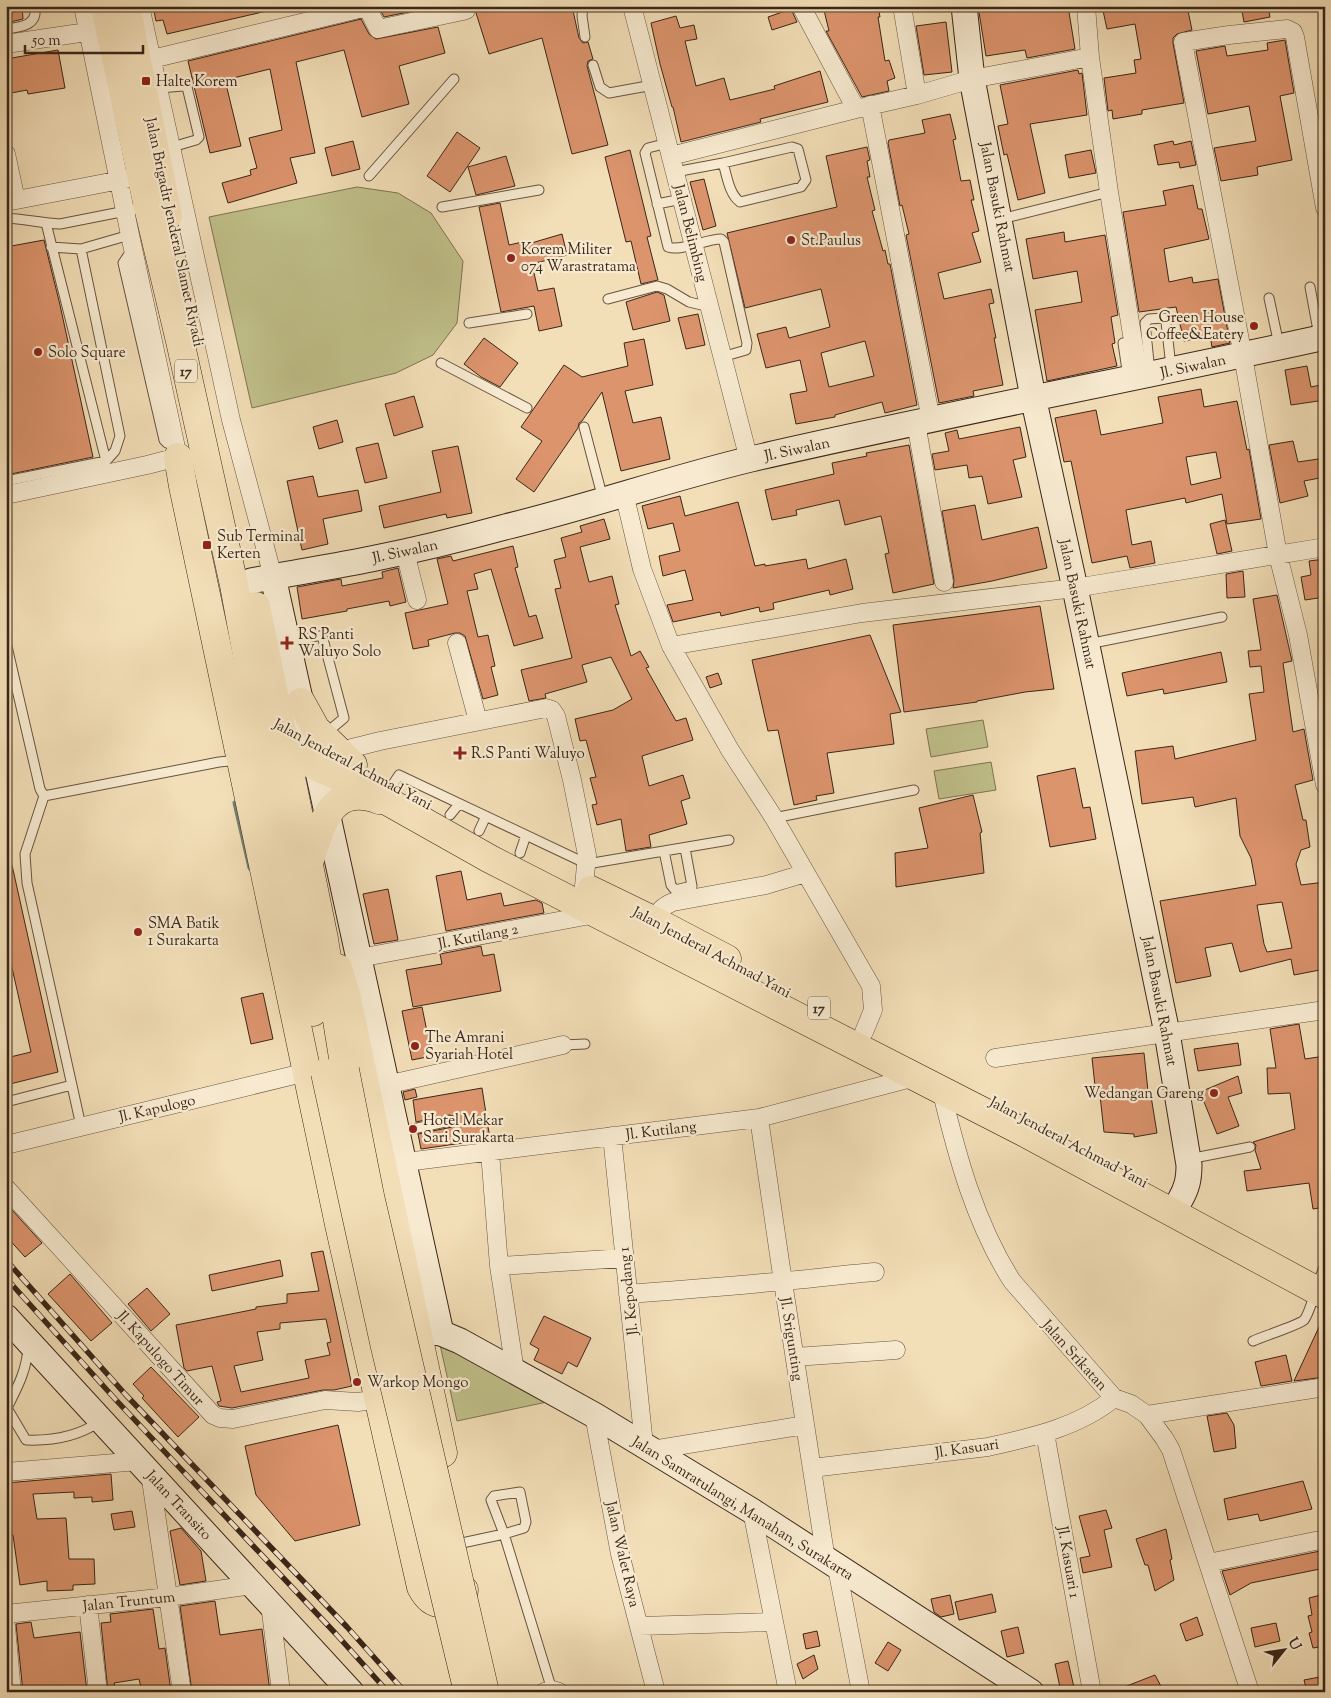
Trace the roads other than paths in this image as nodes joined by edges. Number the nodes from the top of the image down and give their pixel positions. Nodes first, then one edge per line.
1 (35, 6) edge
2 (82, 6) edge
3 (126, 6) edge
4 (140, 6) edge
5 (467, 6) edge
6 (583, 6) edge
7 (632, 6) edge
8 (801, 6) edge
9 (902, 6) edge
10 (964, 6) edge
11 (1086, 6) edge
12 (95, 25) edge
13 (6, 29) edge
14 (585, 37) dead end
15 (6, 44) edge
16 (1090, 57) junction
17 (152, 59) junction
18 (593, 65) dead end
19 (454, 79) dead end
20 (972, 79) junction
21 (653, 86) junction
22 (159, 88) junction
23 (917, 95) junction
24 (863, 107) junction
25 (172, 147) junction
26 (6, 154) edge
27 (671, 157) junction
28 (723, 163) junction
29 (369, 176) dead end
30 (123, 179) junction
31 (539, 190) dead end
32 (1109, 192) junction
33 (682, 199) junction
34 (11, 201) edge
35 (657, 204) junction
36 (442, 207) dead end
37 (1325, 208) edge
38 (6, 218) edge
39 (1000, 219) junction
40 (145, 223) junction
41 (46, 224) junction
42 (694, 244) junction
43 (51, 247) junction
44 (81, 249) junction
45 (1310, 288) dead end
46 (608, 298) dead end
47 (1269, 298) dead end
48 (710, 307) junction
49 (528, 314) dead end
50 (469, 323) dead end
51 (1322, 338) edge
52 (1123, 343) dead end
53 (1280, 347) junction
54 (722, 356) junction
55 (1243, 356) junction
56 (441, 363) dead end
57 (1147, 376) junction
58 (1033, 397) junction
59 (526, 408) dead end
60 (924, 421) junction
61 (584, 427) dead end
62 (188, 457) junction
63 (749, 460) junction
64 (106, 461) junction
65 (6, 480) edge
66 (193, 492) dead end
67 (6, 494) edge
68 (613, 496) junction
69 (1325, 547) edge
70 (405, 552) junction
71 (1278, 555) junction
72 (262, 579) junction
73 (944, 582) dead end
74 (1075, 588) junction
75 (417, 600) dead end
76 (1222, 617) dead end
77 (6, 642) edge
78 (288, 643) junction
79 (457, 643) dead end
80 (1086, 644) junction
81 (671, 646) junction
82 (301, 702) joint
83 (478, 721) junction
84 (296, 740) junction
85 (241, 760) junction
86 (1325, 785) edge
87 (914, 790) dead end
88 (393, 794) junction
89 (44, 796) junction
90 (327, 814) junction
91 (774, 818) junction
92 (500, 840) junction
93 (729, 840) dead end
94 (685, 848) junction
95 (664, 851) junction
96 (309, 864) junction
97 (806, 873) junction
98 (585, 875) junction
99 (596, 914) junction
100 (653, 920) junction
101 (324, 939) junction
102 (359, 958) junction
103 (1325, 1010) edge
104 (868, 1021) junction
105 (1167, 1033) junction
106 (585, 1044) dead end
107 (563, 1045) joint
108 (995, 1058) dead end
109 (326, 1072) junction
110 (914, 1077) junction
111 (386, 1085) junction
112 (72, 1086) junction
113 (940, 1090) junction
114 (6, 1102) edge
115 (759, 1118) junction
116 (450, 1121) dead end
117 (81, 1126) junction
118 (396, 1132) junction
119 (612, 1136) junction
120 (6, 1145) edge
121 (1250, 1148) dead end
122 (490, 1152) junction
123 (393, 1165) junction
124 (1184, 1183) junction
125 (6, 1188) edge
126 (624, 1258) junction
127 (499, 1266) junction
128 (875, 1272) dead end
129 (1322, 1280) edge
130 (783, 1282) junction
131 (628, 1294) junction
132 (13, 1327) edge
133 (435, 1333) junction
134 (1253, 1341) dead end
135 (896, 1350) dead end
136 (794, 1357) junction
137 (515, 1371) junction
138 (1325, 1387) edge
139 (1114, 1398) junction
140 (371, 1400) junction
141 (594, 1415) junction
142 (1147, 1415) junction
143 (102, 1421) junction
144 (805, 1424) junction
145 (1045, 1433) junction
146 (648, 1448) junction
147 (144, 1467) junction
148 (812, 1468) junction
149 (6, 1472) edge
150 (752, 1511) junction
151 (504, 1534) junction
152 (1325, 1539) edge
153 (462, 1543) junction
154 (1208, 1563) junction
155 (832, 1564) junction
156 (469, 1575) junction
157 (252, 1584) junction
158 (168, 1597) junction
159 (270, 1604) junction
160 (88, 1605) junction
161 (6, 1614) edge
162 (774, 1622) junction
163 (6, 1626) edge
164 (640, 1626) junction
165 (552, 1691) edge
166 (12, 1692) edge
167 (98, 1692) edge
168 (182, 1692) edge
169 (280, 1692) edge
170 (351, 1692) edge
171 (468, 1692) edge
172 (485, 1692) edge
173 (498, 1692) edge
174 (656, 1692) edge
175 (788, 1692) edge
176 (861, 1692) edge
177 (1031, 1692) edge
178 (1092, 1692) edge
179 (1250, 1692) edge

1 - 13 lane
2 - 12 street
3 - 40 main road, Jalan Brigadir Jenderal Slamet Riyadi / 17
4 - 17 street
5 - 17 street
6 - 14 lane
7 - 21 street, Jalan Belimbing
8 - 24 street
9 - 23 street
10 - 20 street, Jalan Basuki Rahmat
11 - 16 street
12 - 15 street
12 - 30 main road, Jalan Brigadir Jenderal Slamet Riyadi / 17
16 - 20 street
16 - 32 street
17 - 22 street
18 - 21 lane
19 - 29 lane
20 - 23 street
20 - 39 street, Jalan Basuki Rahmat
21 - 27 street, Jalan Belimbing
22 - 25 street
22 - 25 lane
23 - 24 street
24 - 27 street
24 - 60 street
25 - 72 street
26 - 34 street
27 - 28 lane
27 - 33 street, Jalan Belimbing
27 - 35 lane
28 - 28 lane
30 - 34 street
30 - 40 main road, Jalan Brigadir Jenderal Slamet Riyadi / 17
31 - 36 lane
32 - 39 lane
32 - 57 street
33 - 35 lane
33 - 42 street, Jalan Belimbing
35 - 42 lane
37 - 55 street
38 - 41 lane
39 - 58 street, Jalan Basuki Rahmat
40 - 41 lane
40 - 44 lane
40 - 62 main road, Jalan Brigadir Jenderal Slamet Riyadi / 17
40 - 62 lane
40 - 72 main road, Jalan Brigadir Jenderal Slamet Riyadi / 17
41 - 43 lane
42 - 48 street, Jalan Belimbing
42 - 54 lane
43 - 44 lane
43 - 64 lane
44 - 64 lane
45 - 51 lane
46 - 48 lane
47 - 53 lane
48 - 54 street, Jalan Belimbing
49 - 50 lane
51 - 53 street, Jl. Siwalan
52 - 57 lane
53 - 55 street, Jl. Siwalan
54 - 63 street, Jalan Belimbing
55 - 57 street, Jl. Siwalan
55 - 71 street
56 - 59 lane
57 - 57 lane
57 - 58 street, Jl. Siwalan
58 - 60 street, Jl. Siwalan
58 - 74 street, Jalan Basuki Rahmat
60 - 63 street, Jl. Siwalan
60 - 73 street
61 - 68 lane
62 - 67 street
62 - 84 main road, Jalan Brigadir Jenderal Slamet Riyadi / 17
62 - 85 main road
63 - 68 street, Jl. Siwalan
64 - 65 lane
66 - 84 lane
68 - 70 street, Jl. Siwalan
68 - 81 street
69 - 71 street
70 - 72 street, Jl. Siwalan
70 - 75 street
71 - 74 street
71 - 86 street
72 - 78 street
72 - 84 main road, Jalan Brigadir Jenderal Slamet Riyadi / 17
74 - 80 street, Jalan Basuki Rahmat
74 - 81 street
76 - 80 lane
77 - 89 lane
78 - 82 street
78 - 84 lane
79 - 83 street
80 - 105 street, Jalan Basuki Rahmat
81 - 91 street
82 - 84 main road
83 - 84 street
83 - 98 street
84 - 88 main road, Jalan Jenderal Achmad Yani / 17
84 - 88 main road, Jalan Jenderal Achmad Yani / 17
84 - 90 street
84 - 96 main road
84 - 109 main road
85 - 89 lane
85 - 109 main road
87 - 91 lane
88 - 90 main road
88 - 92 main road, Jalan Jenderal Achmad Yani / 17
88 - 92 main road, Jalan Jenderal Achmad Yani / 17
89 - 112 lane
90 - 96 main road
90 - 102 street
91 - 97 street
92 - 98 main road, Jalan Jenderal Achmad Yani / 17
92 - 99 main road, Jalan Jenderal Achmad Yani / 17
93 - 94 lane
94 - 95 lane
94 - 95 lane
95 - 98 lane
96 - 101 main road
97 - 100 street
97 - 104 street
98 - 100 main road, Jalan Jenderal Achmad Yani / 17
99 - 102 street, Jl. Kutilang 2
99 - 110 main road, Jalan Jenderal Achmad Yani / 17
100 - 104 main road, Jalan Jenderal Achmad Yani / 17
101 - 109 main road
101 - 123 main road
102 - 111 street
103 - 105 street
104 - 124 main road, Jalan Jenderal Achmad Yani / 17
105 - 108 street
105 - 124 street, Jalan Basuki Rahmat
106 - 107 lane
107 - 111 street
109 - 117 street, Jl. Kapulogo
109 - 140 main road
109 - 171 main road, bridge
109 - 172 main road, bridge
110 - 113 main road, Jalan Jenderal Achmad Yani / 17
110 - 115 street, Jl. Kutilang
111 - 118 street
112 - 114 lane
112 - 117 lane
113 - 124 main road, Jalan Jenderal Achmad Yani / 17
113 - 139 street, Jalan Srikatan
115 - 119 street, Jl. Kutilang
115 - 130 street, Jl. Srigunting
116 - 118 lane
117 - 120 street, Jl. Kapulogo
118 - 123 street
119 - 122 street, Jl. Kutilang
119 - 126 street, Jl. Kepodang 1
121 - 124 lane
122 - 123 street, Jl. Kutilang
122 - 127 street
123 - 133 main road
124 - 129 main road, Jalan Jenderal Achmad Yani / 17
125 - 140 street, Jl. Kapulogo Timur
126 - 127 street
126 - 131 street, Jl. Kepodang 1
127 - 137 street
128 - 130 street
129 - 134 lane
130 - 131 street
130 - 136 street, Jl. Srigunting
131 - 146 street, Jl. Kepodang 1
132 - 143 street, Jalan Transito
132 - 143 lane
133 - 137 street, Jalan Samratulangi, Manahan, Surakarta
133 - 153 main road
135 - 136 street
136 - 144 street, Jl. Srigunting
137 - 141 street, Jalan Samratulangi, Manahan, Surakarta
138 - 142 street
139 - 142 street, Jalan Srikatan
139 - 145 street, Jl. Kasuari
140 - 156 main road
141 - 146 street, Jalan Samratulangi, Manahan, Surakarta
141 - 164 street, Jalan Walet Raya
142 - 154 street, Jalan Srikatan
143 - 147 street, Jalan Transito
144 - 146 street
144 - 148 street, Jl. Srigunting
145 - 148 street, Jl. Kasuari
145 - 178 street, Jl. Kasuari 1
146 - 150 street, Jalan Samratulangi, Manahan, Surakarta
147 - 149 street
147 - 157 street, Jalan Transito
147 - 158 street
148 - 155 street, Jl. Srigunting
150 - 155 street, Jalan Samratulangi, Manahan, Surakarta
150 - 162 street
151 - 151 lane
151 - 153 lane
151 - 165 lane
152 - 154 street
153 - 156 main road
154 - 179 street, Jalan Srikatan
155 - 176 street, Jl. Srigunting
155 - 177 street, Jalan Samratulangi, Manahan, Surakarta
156 - 173 street
157 - 158 street, Jalan Truntum
157 - 159 street, Jalan Transito
158 - 160 street, Jalan Truntum
158 - 168 street
159 - 169 street
159 - 170 street, Jalan Transito
160 - 161 street, Jalan Truntum
160 - 167 street
162 - 164 street
162 - 175 street
163 - 166 street
164 - 174 street, Jalan Walet Raya

